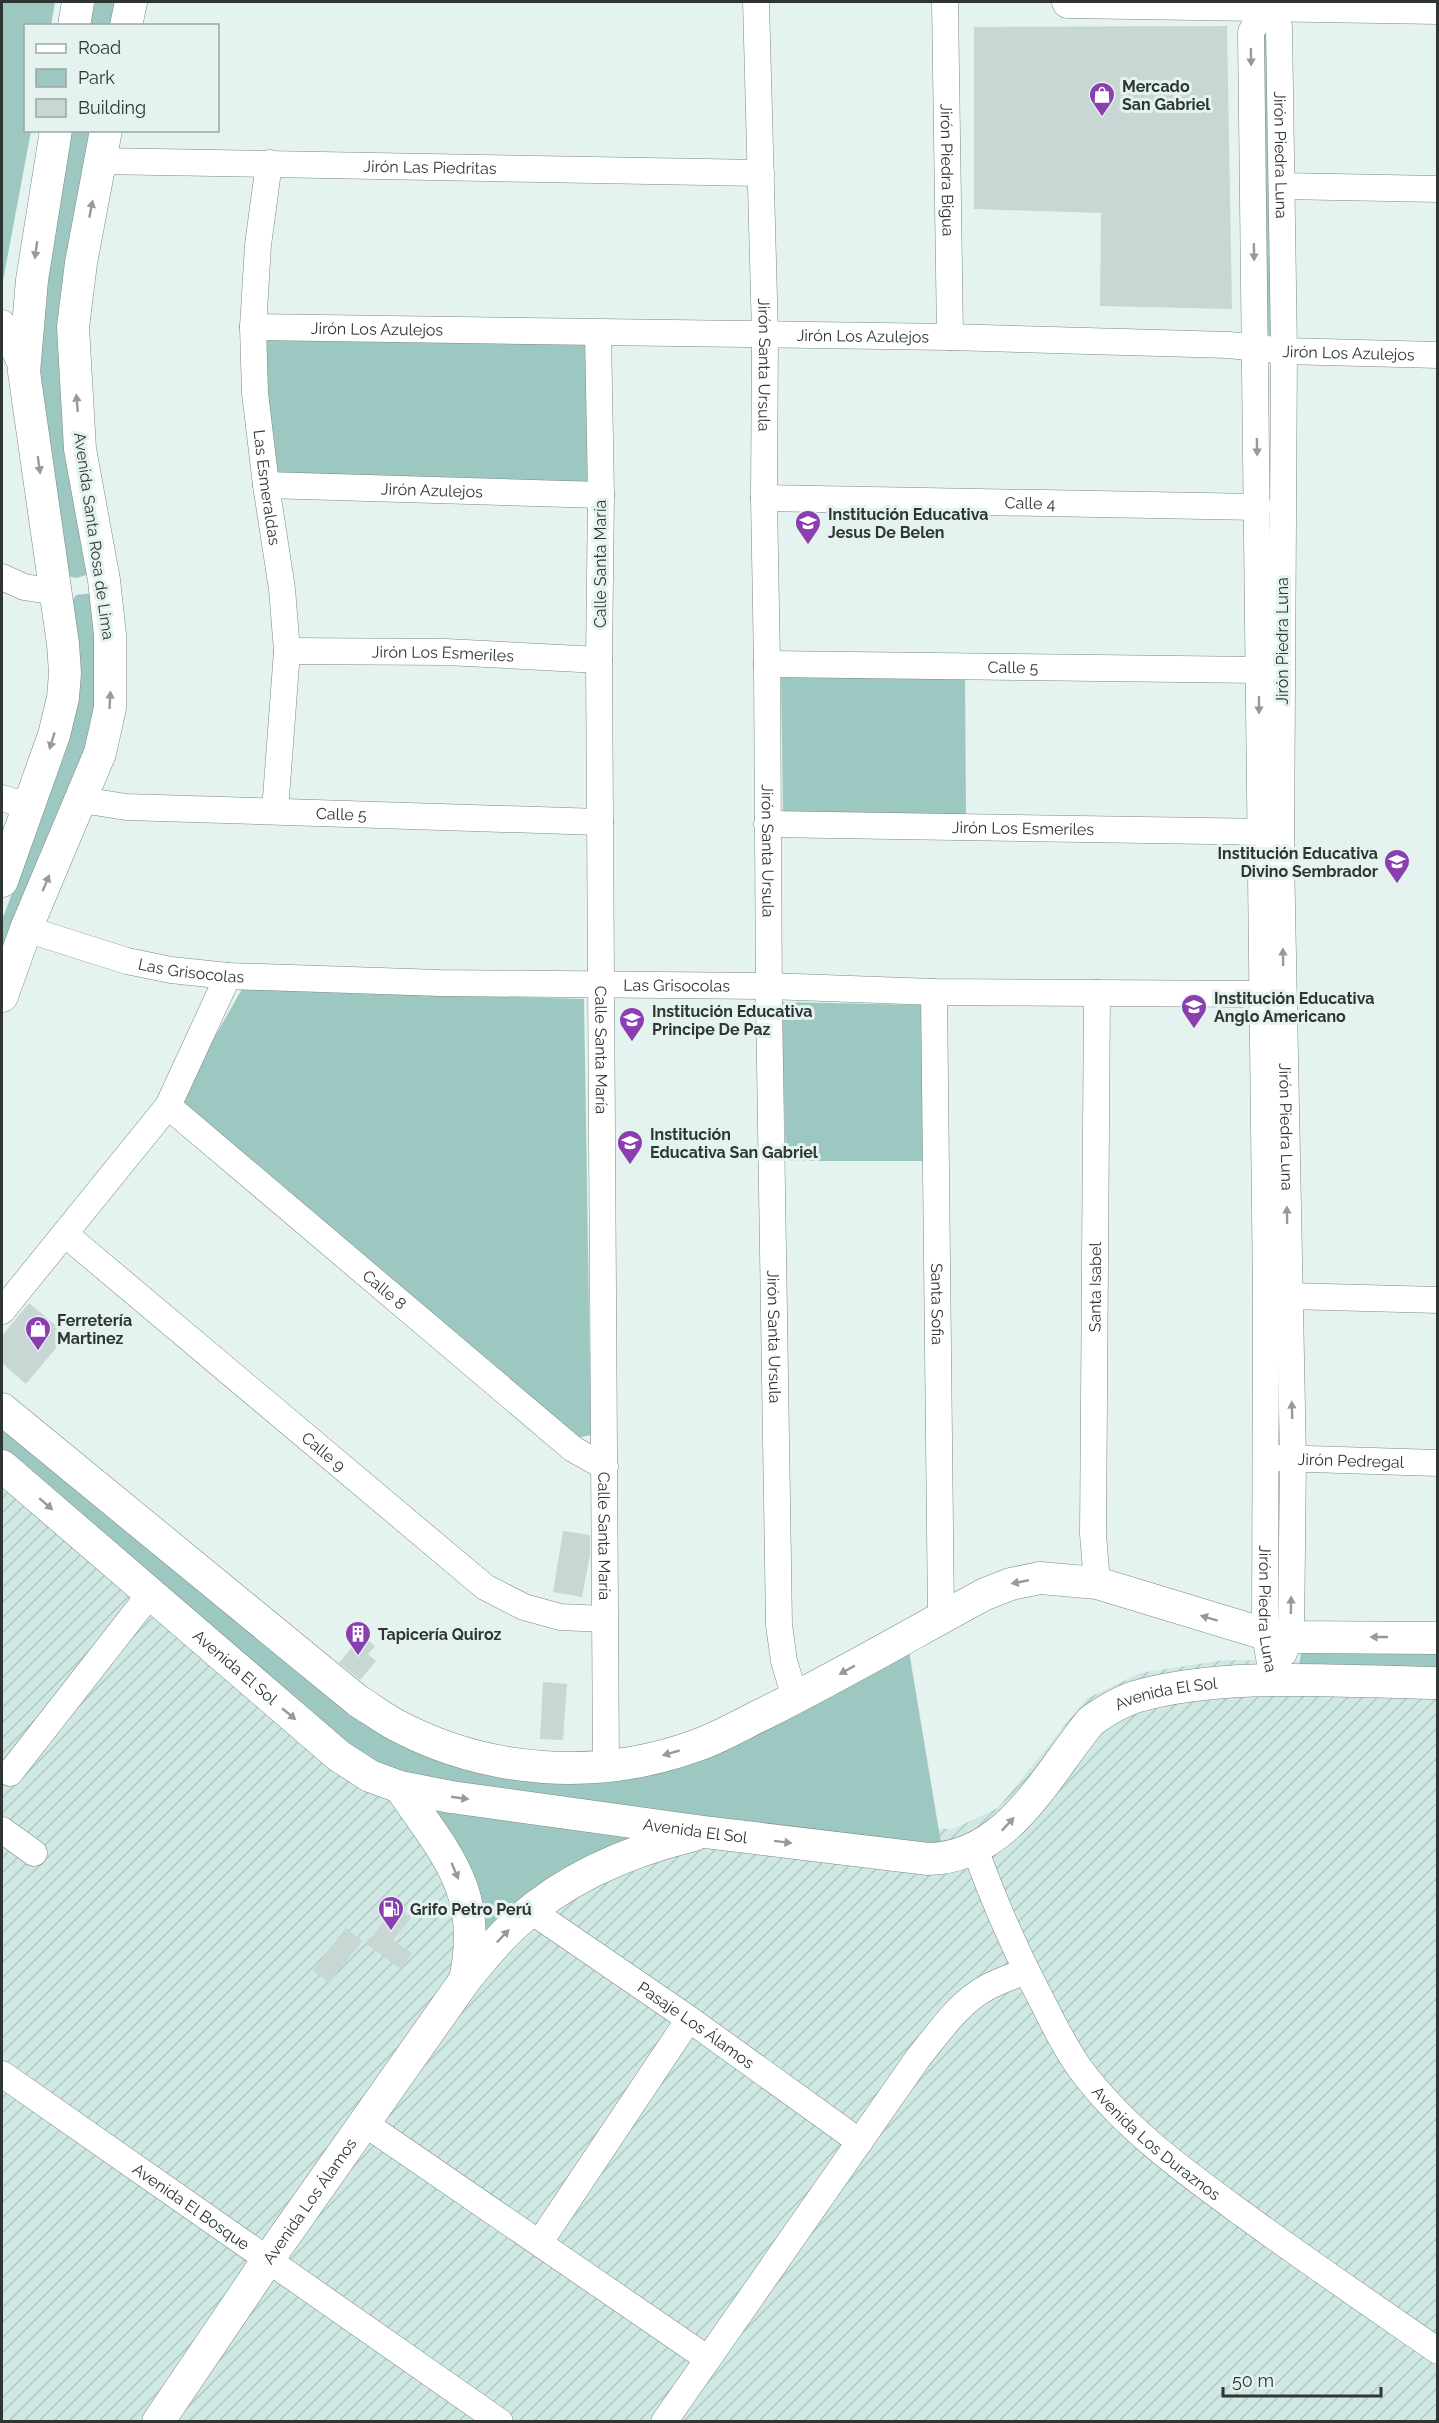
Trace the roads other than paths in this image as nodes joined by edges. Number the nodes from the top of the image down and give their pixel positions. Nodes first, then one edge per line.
1 (78, 2) edge
2 (131, 2) edge
3 (756, 2) edge
4 (945, 2) edge
5 (1068, 2) edge
6 (1269, 3) edge
7 (1437, 8) edge
8 (74, 24) edge
9 (126, 24) edge
10 (56, 132) edge
11 (106, 132) edge
12 (100, 161) junction
13 (269, 163) junction
14 (761, 173) junction
15 (1282, 186) junction
16 (1437, 189) edge
17 (2, 323) edge
18 (253, 327) junction
19 (598, 333) junction
20 (765, 335) junction
21 (950, 338) junction
22 (1256, 346) junction
23 (1284, 351) junction
24 (1437, 355) edge
25 (24, 372) junction
26 (266, 485) junction
27 (601, 495) junction
28 (764, 498) junction
29 (1258, 507) junction
30 (2, 577) edge
31 (104, 580) junction
32 (56, 592) junction
33 (287, 651) junction
34 (599, 660) junction
35 (767, 664) junction
36 (1259, 670) junction
37 (82, 800) junction
38 (16, 802) edge
39 (275, 811) junction
40 (600, 822) junction
41 (767, 824) junction
42 (1270, 832) junction
43 (2, 881) edge
44 (26, 929) junction
45 (228, 976) junction
46 (602, 985) junction
47 (768, 986) junction
48 (934, 992) junction
49 (1097, 993) junction
50 (1261, 994) junction
51 (2, 996) edge
52 (168, 1106) junction
53 (65, 1234) junction
54 (1288, 1296) junction
55 (1437, 1300) edge
56 (2, 1311) edge
57 (2, 1408) edge
58 (1266, 1458) junction
59 (1293, 1459) junction
60 (1437, 1463) edge
61 (2, 1466) edge
62 (605, 1467) junction
63 (1097, 1583) junction
64 (150, 1594) junction
65 (941, 1618) junction
66 (604, 1619) junction
67 (1278, 1635) junction
68 (1437, 1638) edge
69 (1273, 1681) junction
70 (1437, 1683) edge
71 (795, 1698) junction
72 (606, 1767) junction
73 (10, 1773) dead end
74 (400, 1787) junction
75 (2, 1830) edge
76 (704, 1832) junction
77 (975, 1849) junction
78 (34, 1853) dead end
79 (530, 1910) junction
80 (1025, 1971) junction
81 (465, 1980) junction
82 (689, 2019) junction
83 (2, 2074) edge
84 (364, 2123) junction
85 (860, 2142) junction
86 (540, 2242) junction
87 (267, 2261) junction
88 (1437, 2351) edge
89 (708, 2359) junction
90 (158, 2421) edge
91 (500, 2421) edge
92 (664, 2421) edge

1 - 8 main road
2 - 9 main road
3 - 14 street, Jirón Santa Ursula
4 - 21 street, Jirón Piedra Bigua
5 - 6 main road
6 - 7 main road
6 - 15 street, Jirón Piedra Luna
6 -> 22 street, Jirón Piedra Luna
10 -> 25 main road
11 - 12 main road, Avenida Santa Rosa de Lima
12 - 13 street, Jirón Las Piedritas
31 -> 12 main road, Avenida Santa Rosa de Lima
13 - 14 street, Jirón Las Piedritas
13 - 18 street, Las Esmeraldas
14 - 20 street, Jirón Santa Ursula
15 - 16 street
15 - 23 street, Jirón Piedra Luna
17 - 25 street
18 - 19 street, Jirón Los Azulejos
18 - 26 street, Las Esmeraldas
19 - 20 street, Jirón Los Azulejos
19 - 27 street, Calle Santa María
20 - 21 street, Jirón Los Azulejos
20 - 28 street, Jirón Santa Ursula
21 - 22 street, Jirón Los Azulejos
22 - 23 street, Jirón Los Azulejos
22 -> 29 street, Jirón Piedra Luna
23 - 24 street, Jirón Los Azulejos
23 - 42 street, Jirón Piedra Luna
25 -> 32 main road
26 - 27 street, Jirón Azulejos
26 - 33 street, Las Esmeraldas
27 - 34 street, Calle Santa María
28 - 29 street, Calle 4
28 - 35 street, Jirón Santa Ursula
29 - 36 street, Jirón Piedra Luna
30 - 32 street
31 - 32 main road
37 -> 31 main road, Avenida Santa Rosa de Lima
32 -> 38 main road
33 - 34 street, Jirón Los Esmeriles
33 - 39 street, Las Esmeraldas
34 - 40 street, Calle Santa María
35 - 36 street, Calle 5
35 - 41 street, Jirón Santa Ursula
36 -> 42 street, Jirón Piedra Luna
37 - 39 street, Calle 5
44 -> 37 main road, Avenida Santa Rosa de Lima
38 - 43 main road
39 - 40 street, Calle 5
40 - 46 street, Calle Santa María
41 - 42 street, Jirón Los Esmeriles
41 - 47 street, Jirón Santa Ursula
42 - 50 street, Jirón Piedra Luna
54 -> 42 street, Jirón Piedra Luna
44 - 45 street, Las Grisocolas
44 - 51 main road, Avenida Santa Rosa de Lima
45 - 46 street, Las Grisocolas
45 - 52 street
46 - 47 street, Las Grisocolas
46 - 62 street, Calle Santa María
47 - 48 street, Las Grisocolas
47 - 71 street, Jirón Santa Ursula
48 - 49 street, Las Grisocolas
48 - 65 street, Santa Sofia
49 - 50 street, Las Grisocolas
49 - 63 street, Santa Isabel
50 - 58 street, Jirón Piedra Luna
52 - 53 street
52 - 62 street, Calle 8
53 - 56 street
53 - 66 street, Calle 9
54 - 55 street
59 -> 54 street, Jirón Piedra Luna
57 - 72 main road
58 - 59 street, Jirón Pedregal
58 - 67 street, Jirón Piedra Luna
59 - 60 street, Jirón Pedregal
67 -> 59 street, Jirón Piedra Luna
61 -> 64 main road, Avenida El Sol
62 - 66 street, Calle Santa María
63 -> 65 main road
67 -> 63 main road
64 - 73 street
64 -> 74 main road, Avenida El Sol
65 -> 71 main road
66 - 72 street, Calle Santa María
68 -> 67 main road
67 - 69 street, Jirón Piedra Luna
69 - 70 main road, Avenida El Sol
77 -> 69 main road, Avenida El Sol
71 -> 72 main road
74 -> 76 main road, Avenida El Sol
74 -> 81 main road, Avenida Los Álamos
75 - 78 street
76 -> 77 main road, Avenida El Sol
76 - 79 main road, Avenida Los Álamos
77 - 80 street, Avenida Los Duraznos
81 -> 79 main road, Avenida Los Álamos
79 - 82 street, Pasaje Los Álamos
80 - 85 street
80 - 88 street, Avenida Los Duraznos
81 - 84 main road, Avenida Los Álamos
82 - 85 street, Pasaje Los Álamos
82 - 86 street
83 - 87 street, Avenida El Bosque
84 - 86 street
84 - 87 main road, Avenida Los Álamos
85 - 89 street
86 - 89 street
87 - 90 main road, Avenida Los Álamos
87 - 91 street, Avenida El Bosque
89 - 92 street

